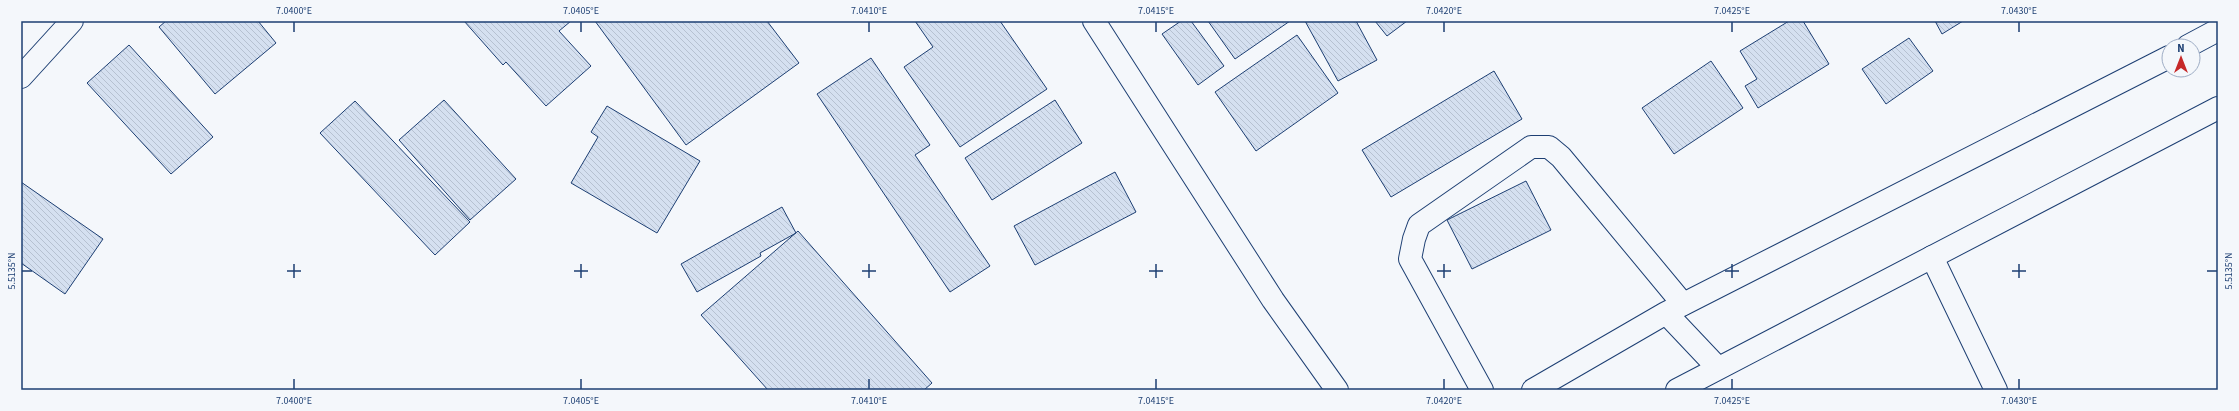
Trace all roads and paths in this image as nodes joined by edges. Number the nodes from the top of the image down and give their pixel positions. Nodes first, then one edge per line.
1 (72, 21) edge
2 (1094, 21) edge
3 (2215, 27) edge
4 (2199, 38) edge
5 (2161, 61) edge
6 (21, 77) edge
7 (2218, 108) edge
8 (1932, 257) junction
9 (1675, 308) junction
10 (1718, 368) junction
11 (1337, 390) edge
12 (1482, 390) edge
13 (1534, 390) edge
14 (1677, 390) edge
15 (1996, 390) edge

1 - 6 main road
2 - 11 main road
3 - 4 main road
5 - 9 main road
7 - 8 main road
8 - 10 main road
8 - 15 main road
9 - 10 main road
9 - 12 main road
9 - 13 main road
10 - 14 main road

